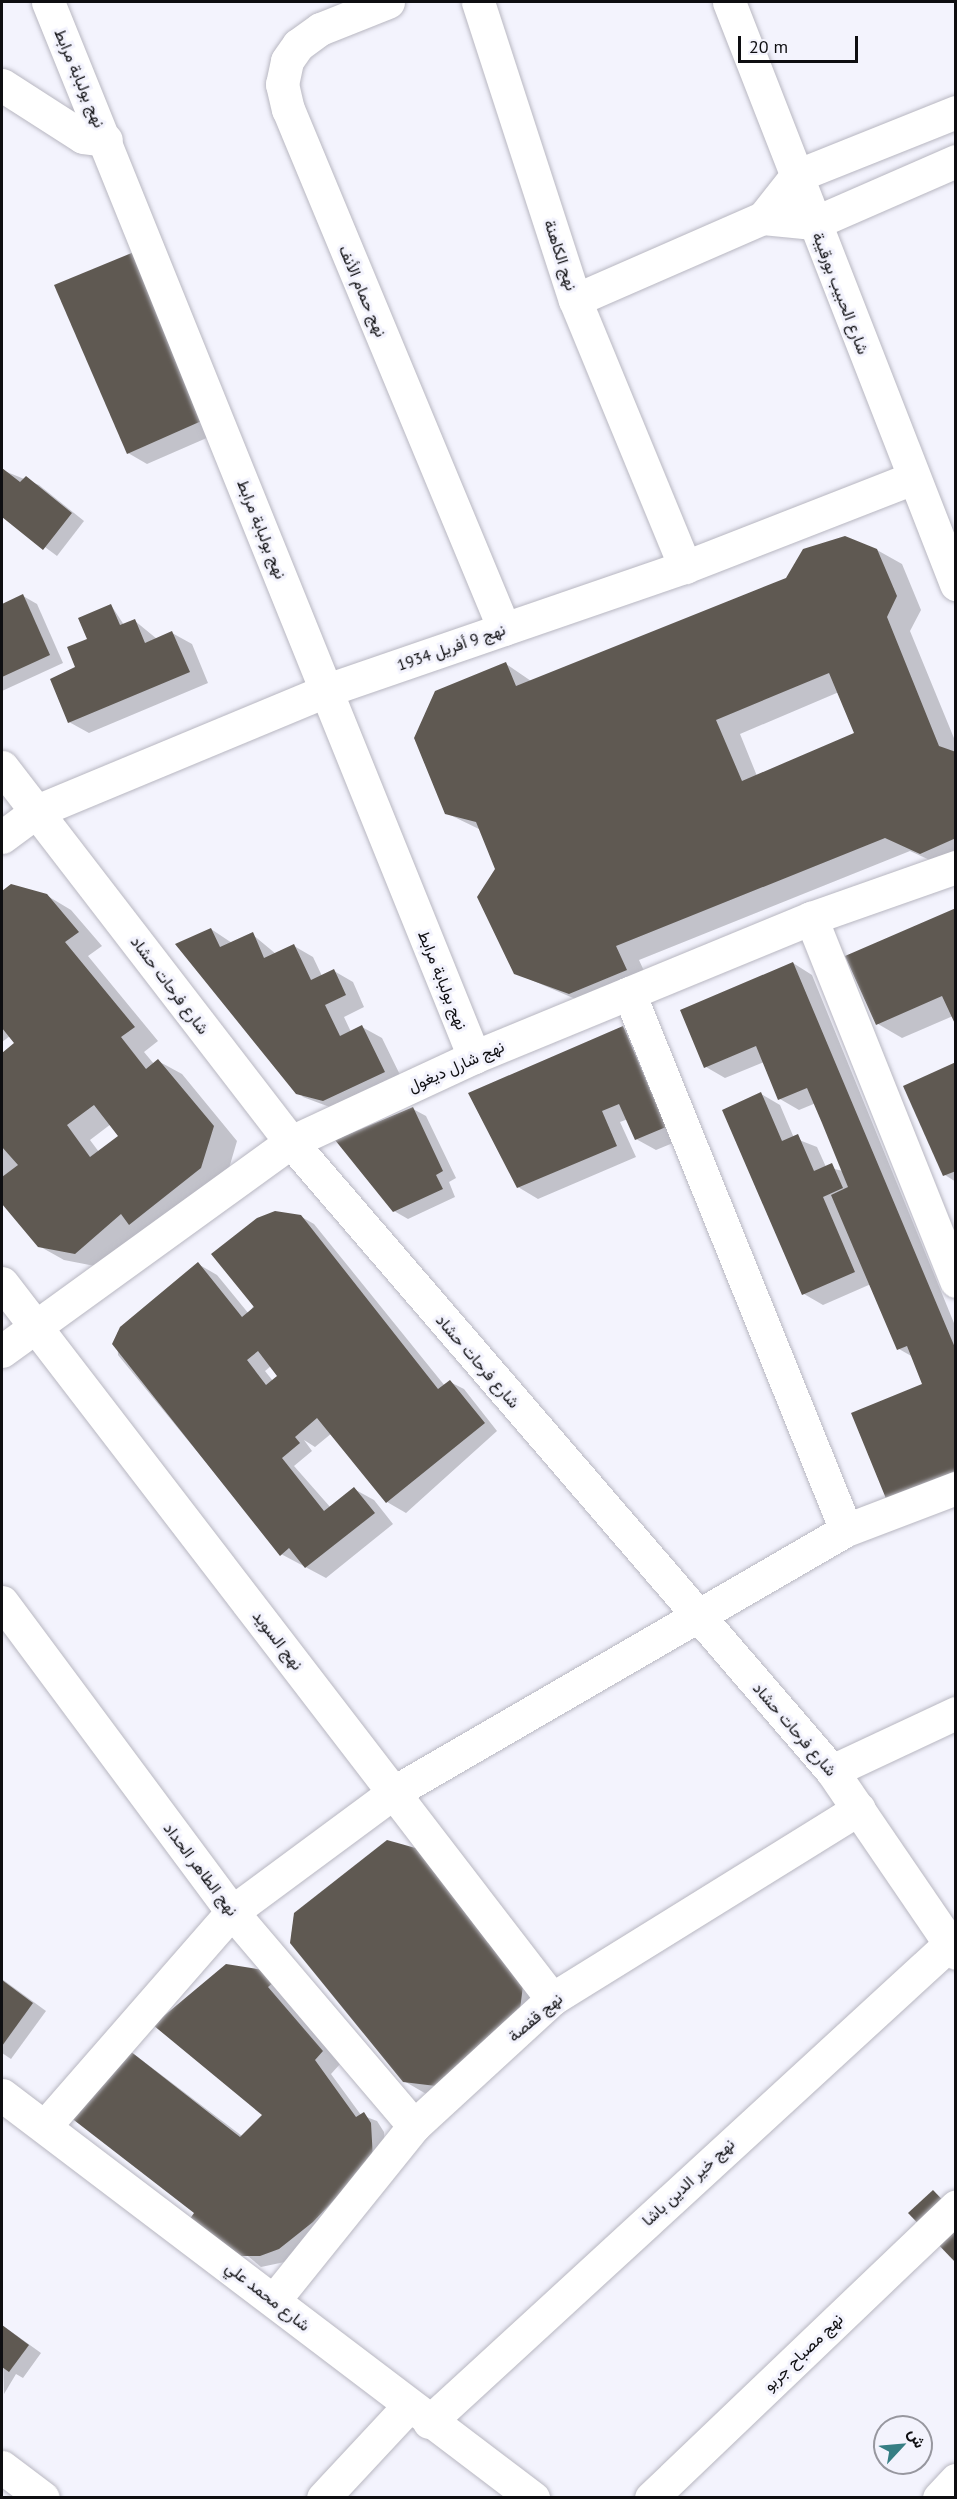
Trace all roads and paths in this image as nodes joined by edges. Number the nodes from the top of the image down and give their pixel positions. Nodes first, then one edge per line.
1 (48, 2) edge
2 (388, 2) edge
3 (478, 2) edge
4 (729, 2) edge
5 (2, 85) edge
6 (956, 112) edge
7 (106, 140) junction
8 (956, 160) edge
9 (796, 176) junction
10 (763, 218) junction
11 (814, 223) junction
12 (575, 300) junction
13 (911, 479) junction
14 (685, 567) junction
15 (956, 584) edge
16 (504, 629) junction
17 (327, 690) junction
18 (2, 767) edge
19 (37, 811) junction
20 (2, 837) edge
21 (956, 867) edge
22 (811, 918) junction
23 (629, 993) junction
24 (474, 1057) junction
25 (291, 1142) junction
26 (956, 1281) edge
27 (2, 1283) edge
28 (34, 1325) junction
29 (2, 1351) edge
30 (956, 1488) edge
31 (846, 1530) junction
32 (2, 1602) edge
33 (699, 1619) junction
34 (956, 1713) edge
35 (832, 1771) junction
36 (394, 1792) junction
37 (860, 1809) junction
38 (232, 1912) junction
39 (953, 1944) edge
40 (552, 1999) junction
41 (2, 2095) edge
42 (45, 2126) junction
43 (414, 2126) junction
44 (956, 2207) edge
45 (274, 2300) junction
46 (418, 2414) junction
47 (2, 2467) edge
48 (956, 2480) edge
49 (43, 2498) edge
50 (323, 2498) edge
51 (533, 2498) edge
52 (651, 2498) edge
53 (939, 2498) edge

1 - 7 street, نهج بولبابة مرابط
2 - 16 street, نهج حمام الأنف
3 - 12 street, نهج الكاهنة
4 - 9 street, شارع الحبيب بورقيبة
5 - 7 street
6 - 9 street
7 - 17 street, نهج بولبابة مرابط
8 - 11 street
9 - 10 street
9 - 11 street, شارع الحبيب بورقيبة
10 - 11 street, نهج الكاهنة
10 - 12 street, نهج الكاهنة
11 - 13 street, شارع الحبيب بورقيبة
12 - 14 street
13 - 14 street, نهج 9 أفريل 1934
13 - 15 street, شارع الحبيب بورقيبة
14 - 16 street, نهج 9 أفريل 1934
16 - 17 street, نهج 9 أفريل 1934
17 - 19 street, نهج 9 أفريل 1934
17 - 24 street, نهج بولبابة مرابط
18 - 19 street, شارع فرحات حشاد
19 - 20 street, نهج 9 أفريل 1934
19 - 25 street, شارع فرحات حشاد
21 - 22 street, نهج شارل ديغول
22 - 23 street, نهج شارل ديغول
22 - 26 street
23 - 24 street, نهج شارل ديغول
23 - 31 street
24 - 25 street, نهج شارل ديغول
25 - 28 street, نهج شارل ديغول
25 - 33 street, شارع فرحات حشاد
27 - 28 street, نهج السويد
28 - 29 street, نهج شارل ديغول
28 - 36 street, نهج السويد
30 - 31 street
31 - 33 street
32 - 38 street, نهج الطاهر الحداد
33 - 35 street, شارع فرحات حشاد
33 - 36 street
34 - 35 street
35 - 37 street, شارع فرحات حشاد
36 - 38 street
36 - 40 street, نهج السويد
37 - 39 street, شارع فرحات حشاد
37 - 40 street, نهج قفصة
38 - 42 street
38 - 43 street, نهج الطاهر الحداد
39 - 46 street, نهج خير الدين باشا
40 - 43 street, نهج قفصة
41 - 42 street, شارع محمد علي
42 - 45 street, شارع محمد علي
43 - 45 street, نهج قفصة
44 - 52 street, نهج مصباح جربو
45 - 46 street, شارع محمد علي
46 - 50 street, نهج خير الدين باشا
46 - 51 street, شارع محمد علي
47 - 49 street
48 - 53 street

